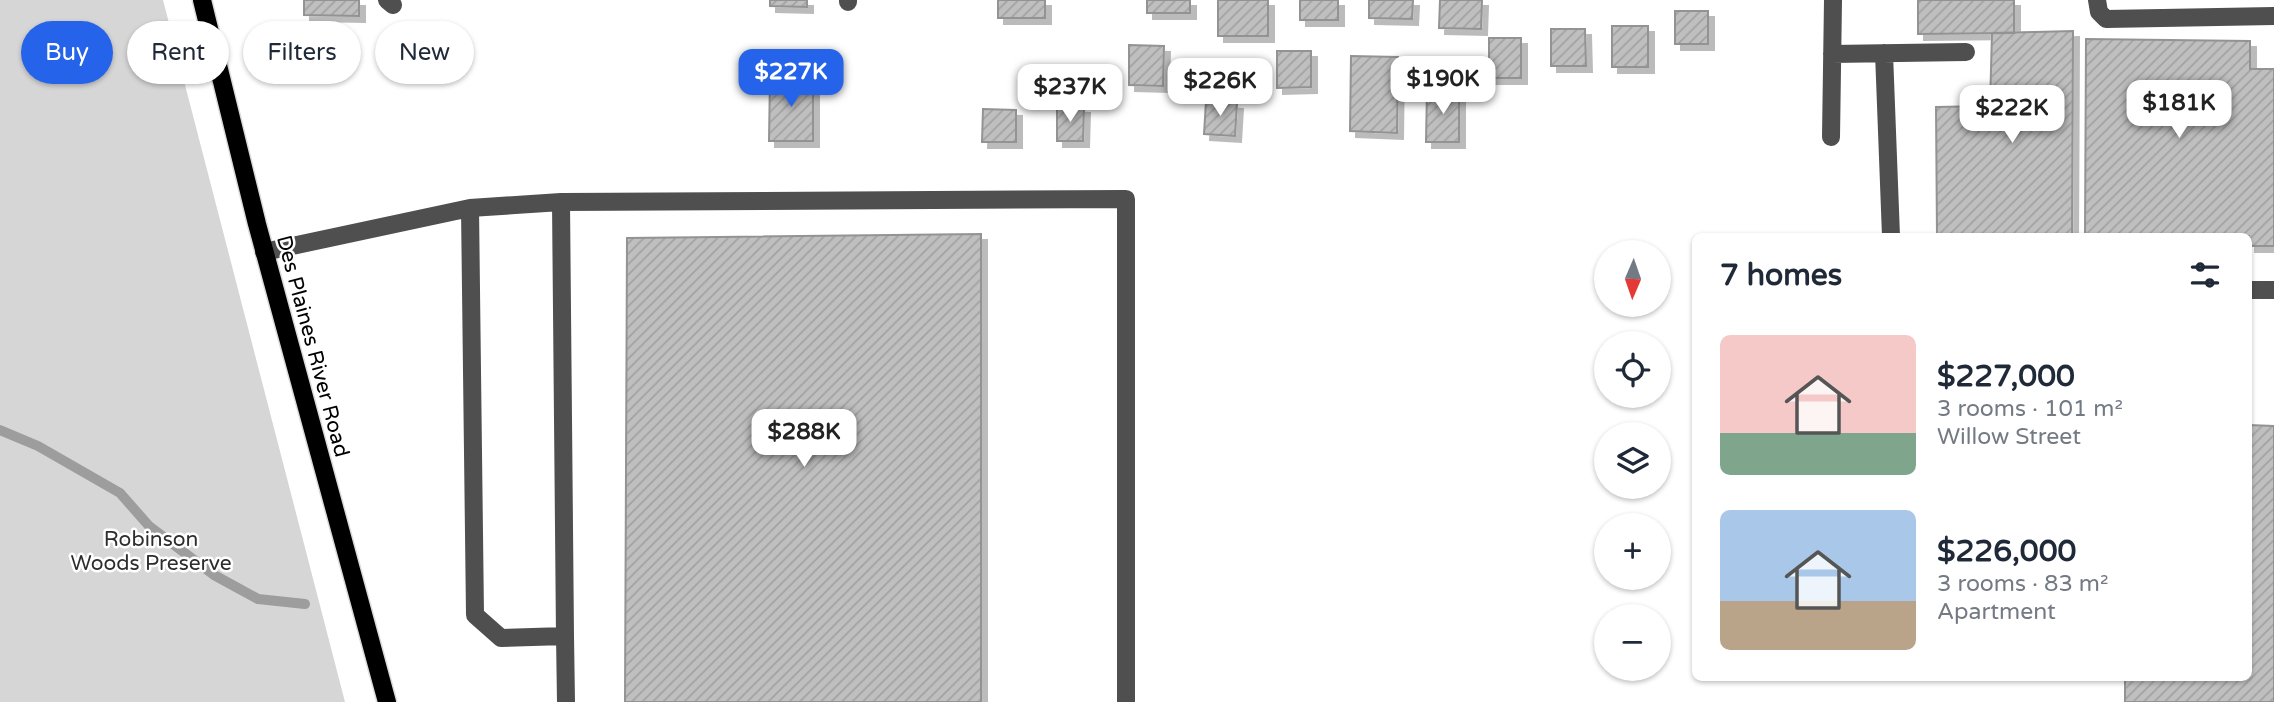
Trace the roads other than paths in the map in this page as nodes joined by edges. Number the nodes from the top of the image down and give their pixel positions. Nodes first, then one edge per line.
1 (202, 0) edge
2 (1833, 0) edge
3 (2097, 0) edge
4 (2274, 16) edge
5 (1966, 52) dead end
6 (1884, 53) junction
7 (1832, 54) junction
8 (1831, 137) dead end
9 (561, 202) junction
10 (470, 208) junction
11 (1891, 233) edge
12 (264, 252) junction
13 (2252, 290) edge
14 (2274, 290) edge
15 (565, 636) junction
16 (387, 702) edge
17 (566, 702) edge
18 (1126, 702) edge

1 - 12 main road, Des Plaines River Road
2 - 7 street
3 - 4 street
5 - 6 street
6 - 7 street
6 - 11 street
7 - 8 street
9 - 10 street
9 - 15 street
9 - 18 street
10 - 12 street
10 - 15 street
12 - 16 main road, Des Plaines River Road
13 - 14 street
15 - 17 street

